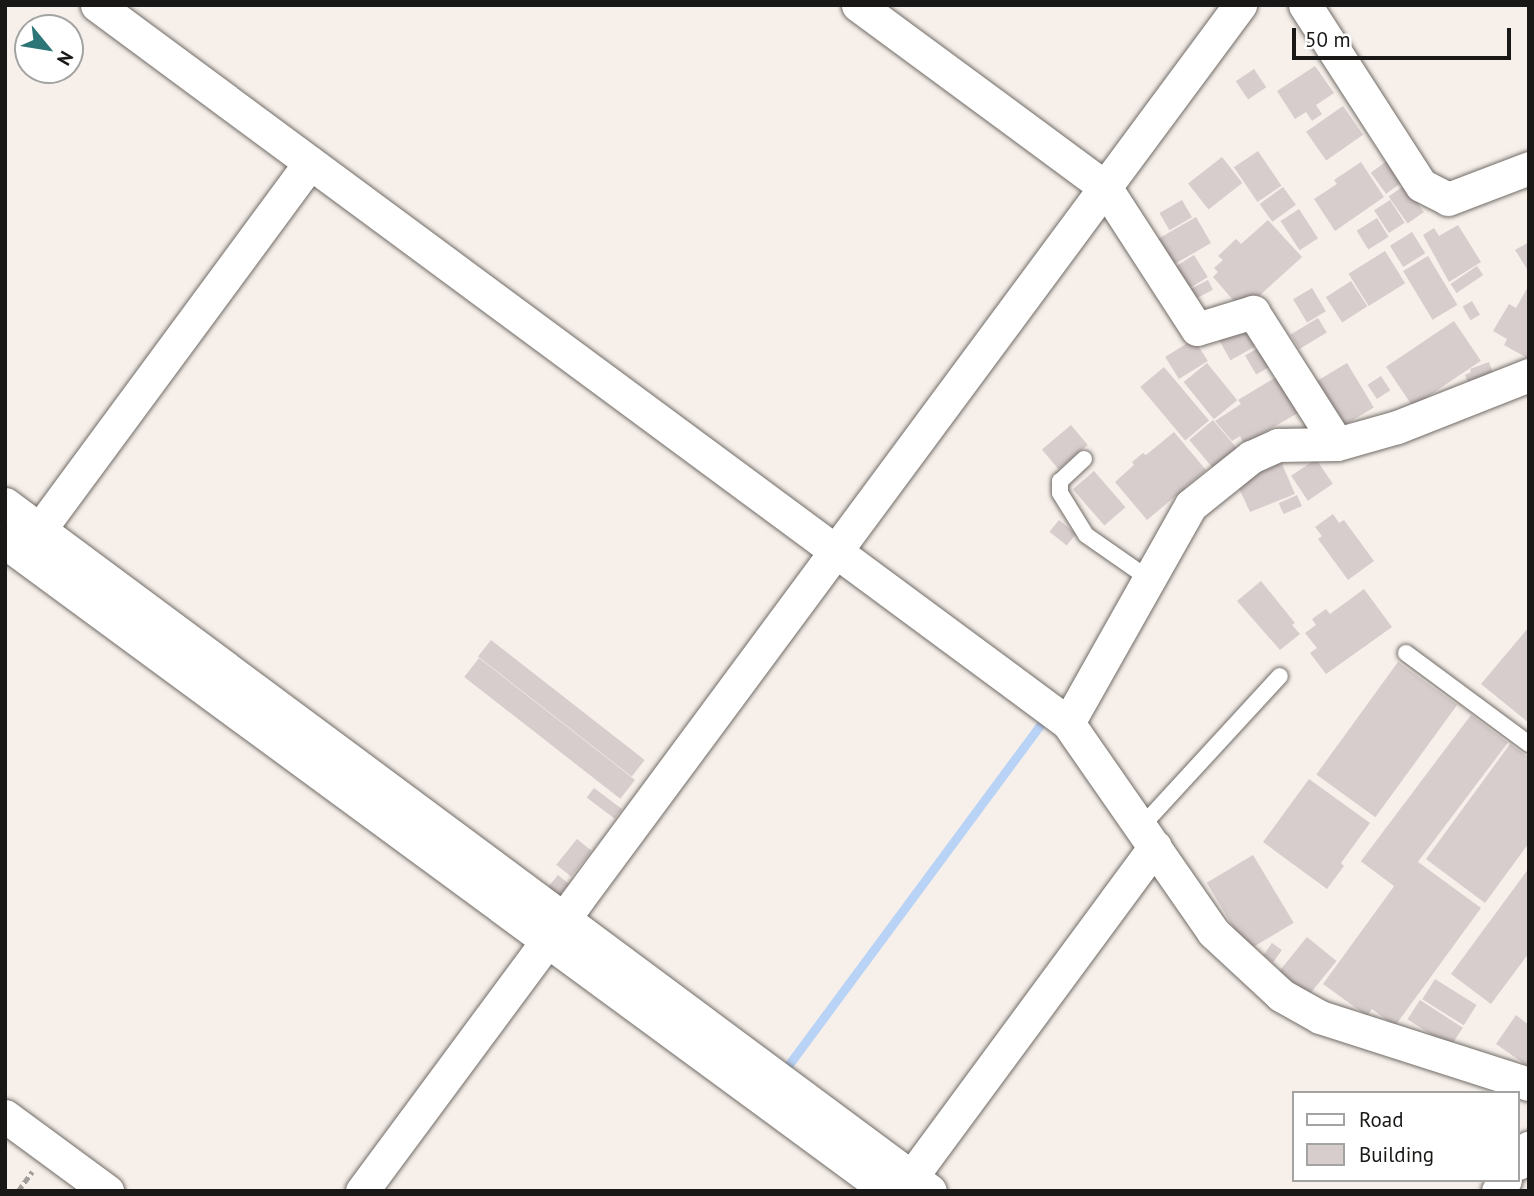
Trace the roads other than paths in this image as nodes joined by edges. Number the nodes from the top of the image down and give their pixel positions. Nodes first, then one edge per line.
1 (97, 5) edge
2 (859, 5) edge
3 (1240, 5) edge
4 (1306, 5) edge
5 (310, 163) junction
6 (1529, 168) edge
7 (1105, 187) junction
8 (1529, 375) edge
9 (1337, 444) junction
10 (1084, 459) dead end
11 (5, 504) edge
12 (40, 529) junction
13 (5, 542) edge
14 (834, 552) junction
15 (1149, 579) junction
16 (1406, 653) dead end
17 (1280, 676) dead end
18 (1068, 723) junction
19 (1529, 744) edge
20 (1148, 837) junction
21 (554, 929) junction
22 (1529, 1084) edge
23 (5, 1116) edge
24 (907, 1187) edge
25 (107, 1191) edge
26 (362, 1191) edge

1 - 5 street
2 - 7 street
3 - 7 street
4 - 6 street
5 - 12 street
5 - 14 street
7 - 9 street
7 - 14 street
8 - 9 street
9 - 15 street
10 - 15 lane
11 - 12 street
12 - 21 street
13 - 21 street
14 - 18 street
14 - 21 street
15 - 18 street
16 - 19 lane
17 - 20 lane
18 - 20 street
20 - 22 street
20 - 24 street
21 - 24 street
21 - 26 street
23 - 25 street

